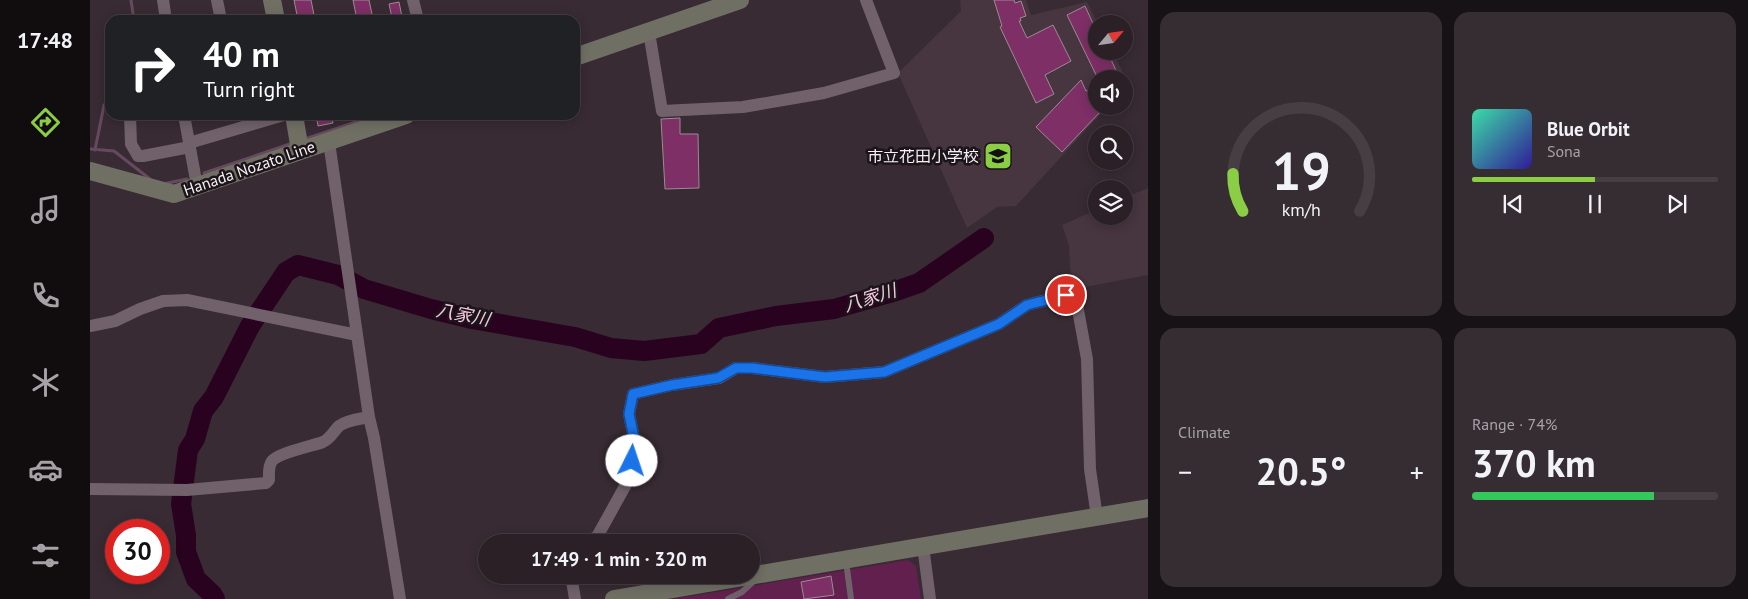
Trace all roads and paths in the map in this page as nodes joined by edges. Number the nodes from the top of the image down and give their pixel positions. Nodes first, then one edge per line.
1 (163, 0) edge
2 (217, 0) edge
3 (272, 0) edge
4 (414, 0) edge
5 (740, 0) edge
6 (866, 0) edge
7 (165, 15) edge
8 (220, 15) edge
9 (275, 15) edge
10 (417, 15) edge
11 (649, 32) junction
12 (580, 55) edge
13 (130, 120) edge
14 (185, 120) edge
15 (295, 120) edge
16 (392, 120) edge
17 (242, 121) edge
18 (329, 142) junction
19 (190, 145) junction
20 (300, 150) junction
21 (90, 171) edge
22 (197, 186) junction
23 (90, 326) edge
24 (357, 335) junction
25 (369, 417) junction
26 (90, 490) edge
27 (1148, 508) edge
28 (1097, 517) junction
29 (599, 534) edge
30 (923, 546) junction
31 (846, 560) junction
32 (763, 574) junction
33 (572, 584) edge
34 (400, 599) edge
35 (574, 599) edge
36 (614, 599) edge
37 (728, 599) edge
38 (851, 599) edge
39 (930, 599) edge

1 - 7 street
2 - 8 street
3 - 9 street
4 - 10 street
5 - 11 street
6 - 11 street
11 - 12 street
13 - 19 street
14 - 19 street
15 - 20 street
16 - 18 street, Hanada Nozato Line
17 - 19 street
18 - 20 street, Hanada Nozato Line
18 - 24 street
19 - 22 street
20 - 22 street, Hanada Nozato Line
21 - 22 street, Hanada Nozato Line
23 - 24 street
24 - 25 street
25 - 26 street
25 - 34 street
27 - 28 street
28 - 29 street
28 - 30 street
30 - 31 street
30 - 39 street
31 - 32 street
31 - 38 lane
32 - 36 street
32 - 37 lane
33 - 35 street

